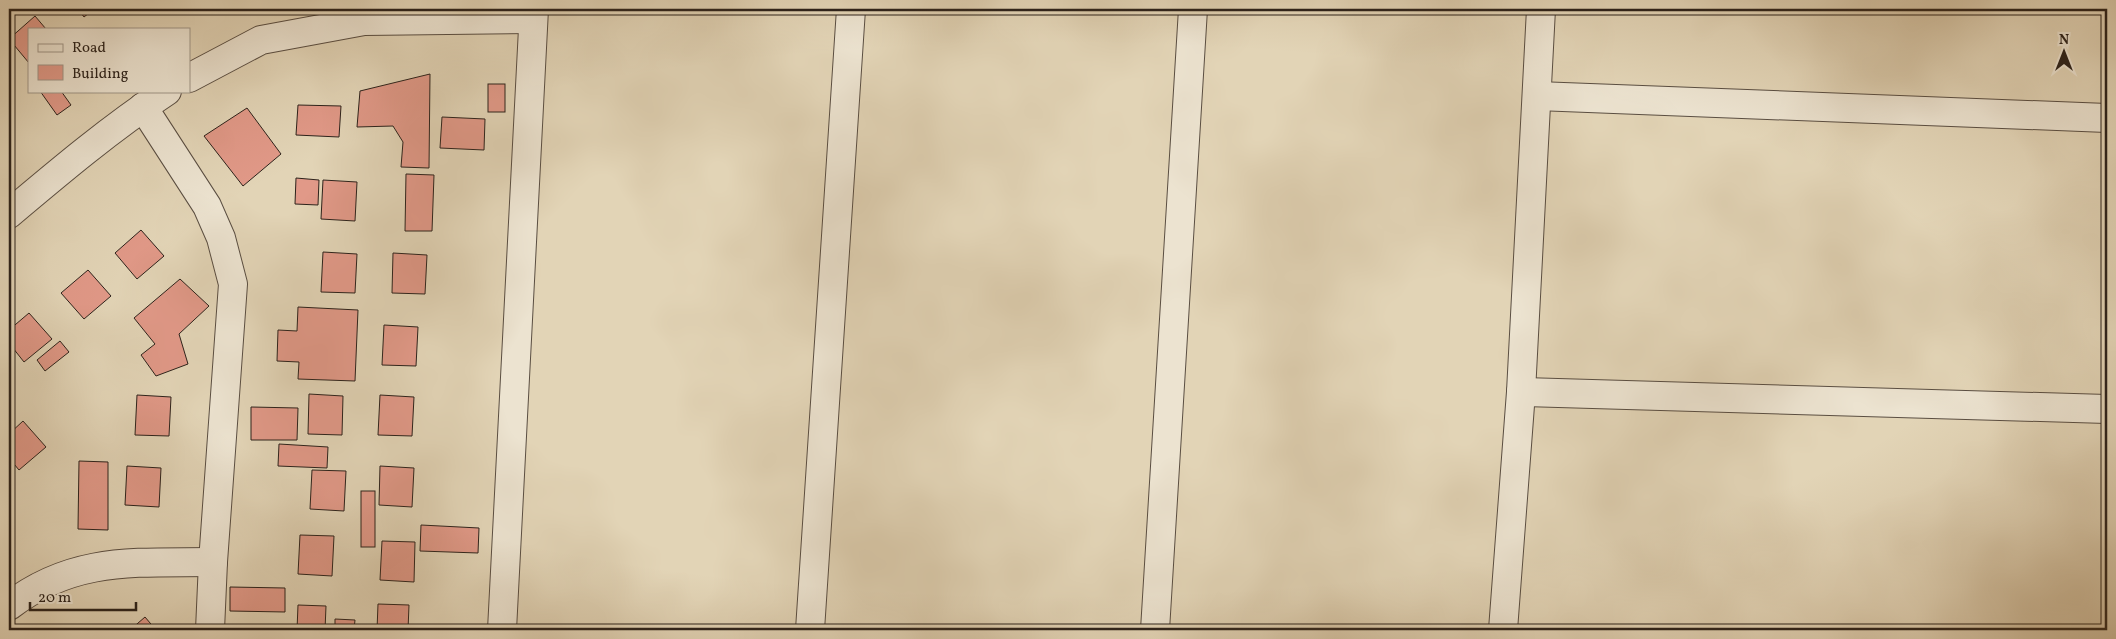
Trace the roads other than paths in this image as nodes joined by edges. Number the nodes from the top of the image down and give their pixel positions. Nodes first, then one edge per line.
1 (851, 9) edge
2 (1193, 9) edge
3 (1541, 9) edge
4 (533, 14) edge
5 (190, 77) edge
6 (166, 92) edge
7 (1536, 96) junction
8 (143, 107) junction
9 (2107, 118) edge
10 (9, 214) edge
11 (1521, 392) junction
12 (2107, 409) edge
13 (213, 562) junction
14 (9, 606) edge
15 (210, 630) edge
16 (502, 630) edge
17 (810, 630) edge
18 (1155, 630) edge
19 (1503, 630) edge

1 - 17 street
2 - 18 street
3 - 7 street
4 - 5 street
4 - 16 street
6 - 8 street
7 - 9 street
7 - 11 street
8 - 10 street
8 - 13 street
11 - 12 street
11 - 19 street
13 - 14 street
13 - 15 street

